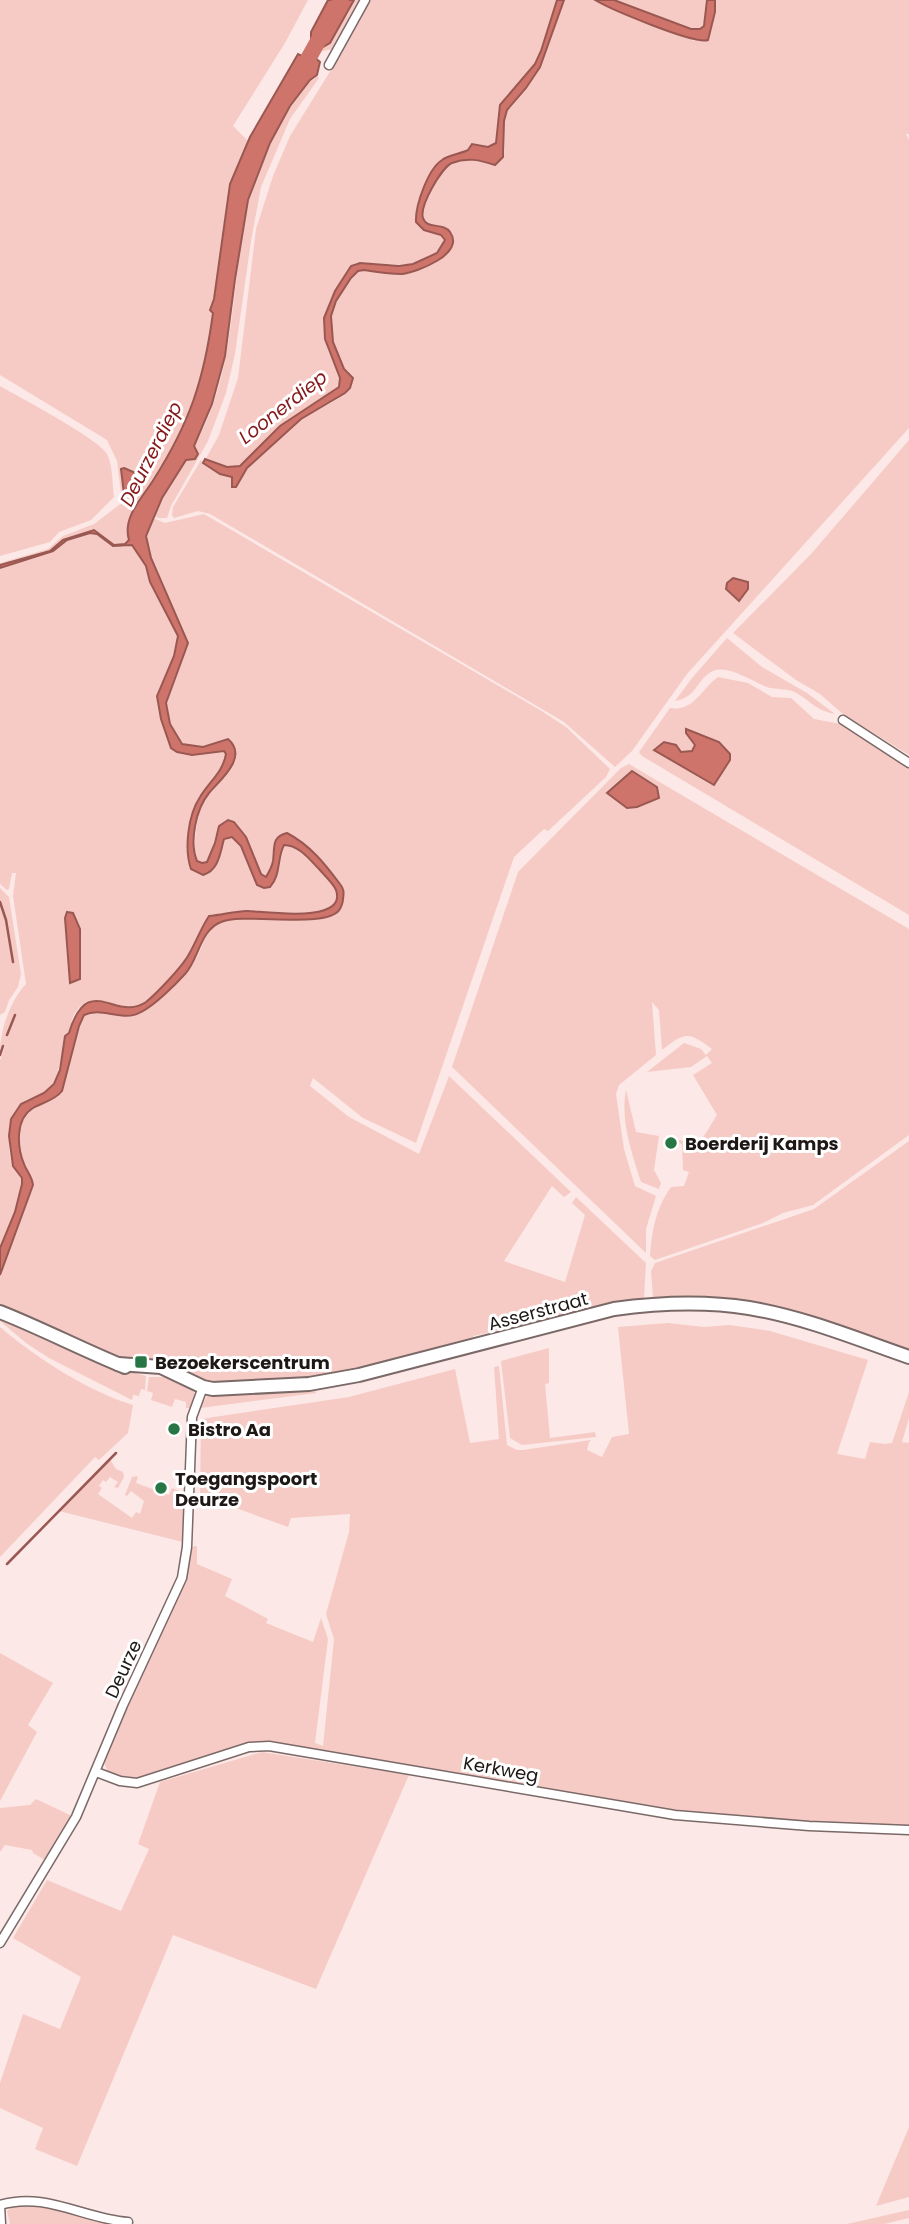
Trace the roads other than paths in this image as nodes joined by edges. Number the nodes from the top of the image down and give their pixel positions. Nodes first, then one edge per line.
1 (365, 0) edge
2 (330, 65) dead end
3 (844, 720) dead end
4 (909, 763) edge
5 (0, 1313) edge
6 (909, 1357) edge
7 (203, 1387) junction
8 (96, 1772) junction
9 (909, 1830) edge
10 (0, 1943) edge
11 (0, 2205) edge
12 (128, 2222) dead end
13 (1, 2224) edge

1 - 2 street
3 - 4 street
5 - 7 main road, Asserstraat
6 - 7 main road, Asserstraat
7 - 8 street, Deurze
8 - 9 street, Kerkweg
8 - 10 street, Deurze
11 - 12 street
11 - 13 street

